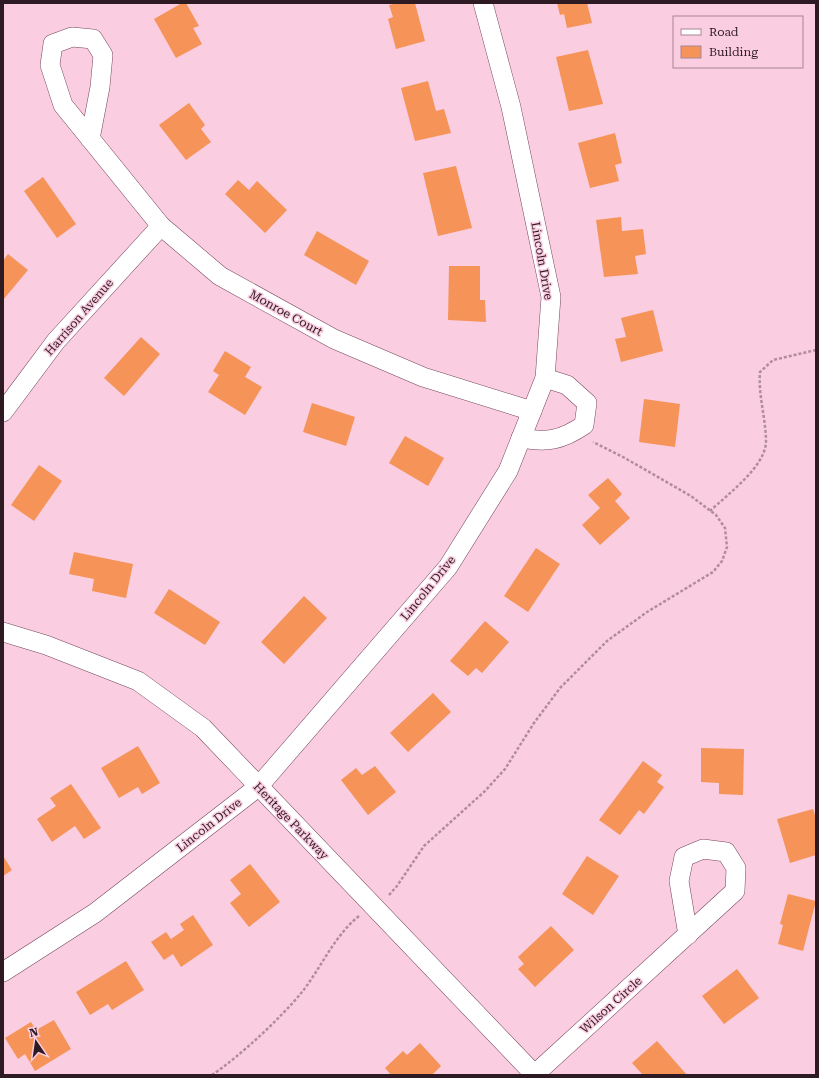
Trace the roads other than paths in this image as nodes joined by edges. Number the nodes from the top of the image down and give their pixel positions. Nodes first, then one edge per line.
1 (483, 3) edge
2 (90, 139) junction
3 (161, 226) junction
4 (545, 378) junction
5 (532, 411) junction
6 (3, 412) edge
7 (521, 438) junction
8 (3, 632) edge
9 (258, 787) junction
10 (688, 935) dead end
11 (3, 972) edge
12 (534, 1075) edge

1 - 4 street, Lincoln Drive
2 - 2 street, Monroe Court
2 - 3 street, Monroe Court
3 - 5 street, Monroe Court
3 - 6 street, Harrison Avenue
4 - 5 street, Lincoln Drive
4 - 7 street
5 - 7 street, Lincoln Drive
7 - 9 street, Lincoln Drive
8 - 9 street, Heritage Parkway
9 - 11 street, Lincoln Drive
9 - 12 street, Heritage Parkway
10 - 12 street, Wilson Circle

